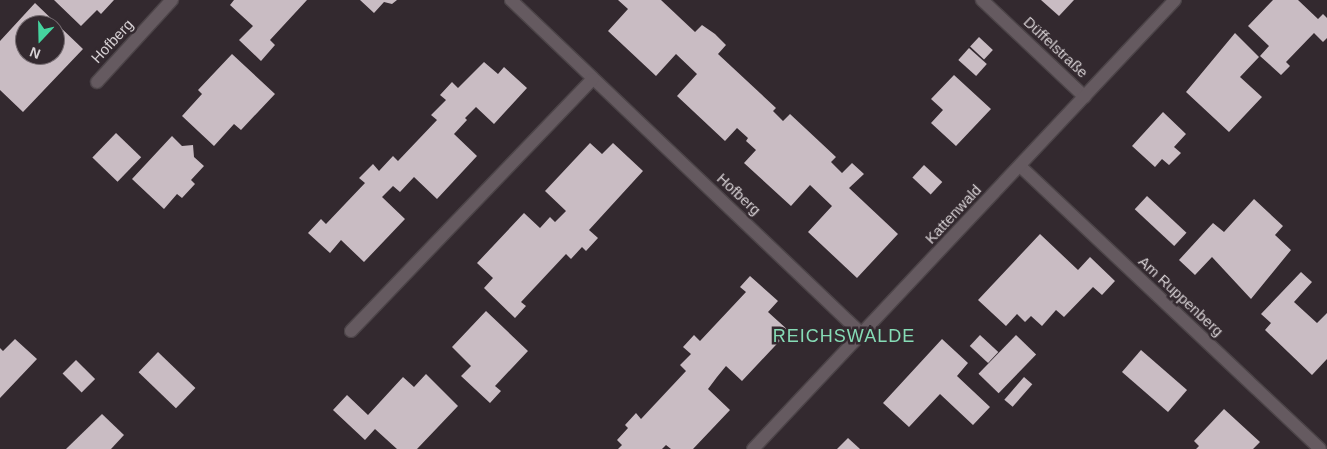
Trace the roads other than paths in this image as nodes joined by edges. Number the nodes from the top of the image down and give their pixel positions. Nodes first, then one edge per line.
1 (172, 0) edge
2 (510, 0) edge
3 (982, 0) edge
4 (1175, 0) edge
5 (593, 79) junction
6 (97, 82) dead end
7 (1085, 97) junction
8 (1020, 166) junction
9 (351, 331) dead end
10 (862, 334) junction
11 (753, 449) edge
12 (1320, 449) edge

1 - 6 street, Hofberg
2 - 5 street, Hofberg
3 - 7 street, Düffelstraße
4 - 7 street, Kattenwald
5 - 9 street
5 - 10 street, Hofberg
7 - 8 street, Kattenwald
8 - 10 street, Kattenwald
8 - 12 street, Am Ruppenberg
10 - 11 street, Kattenwald

